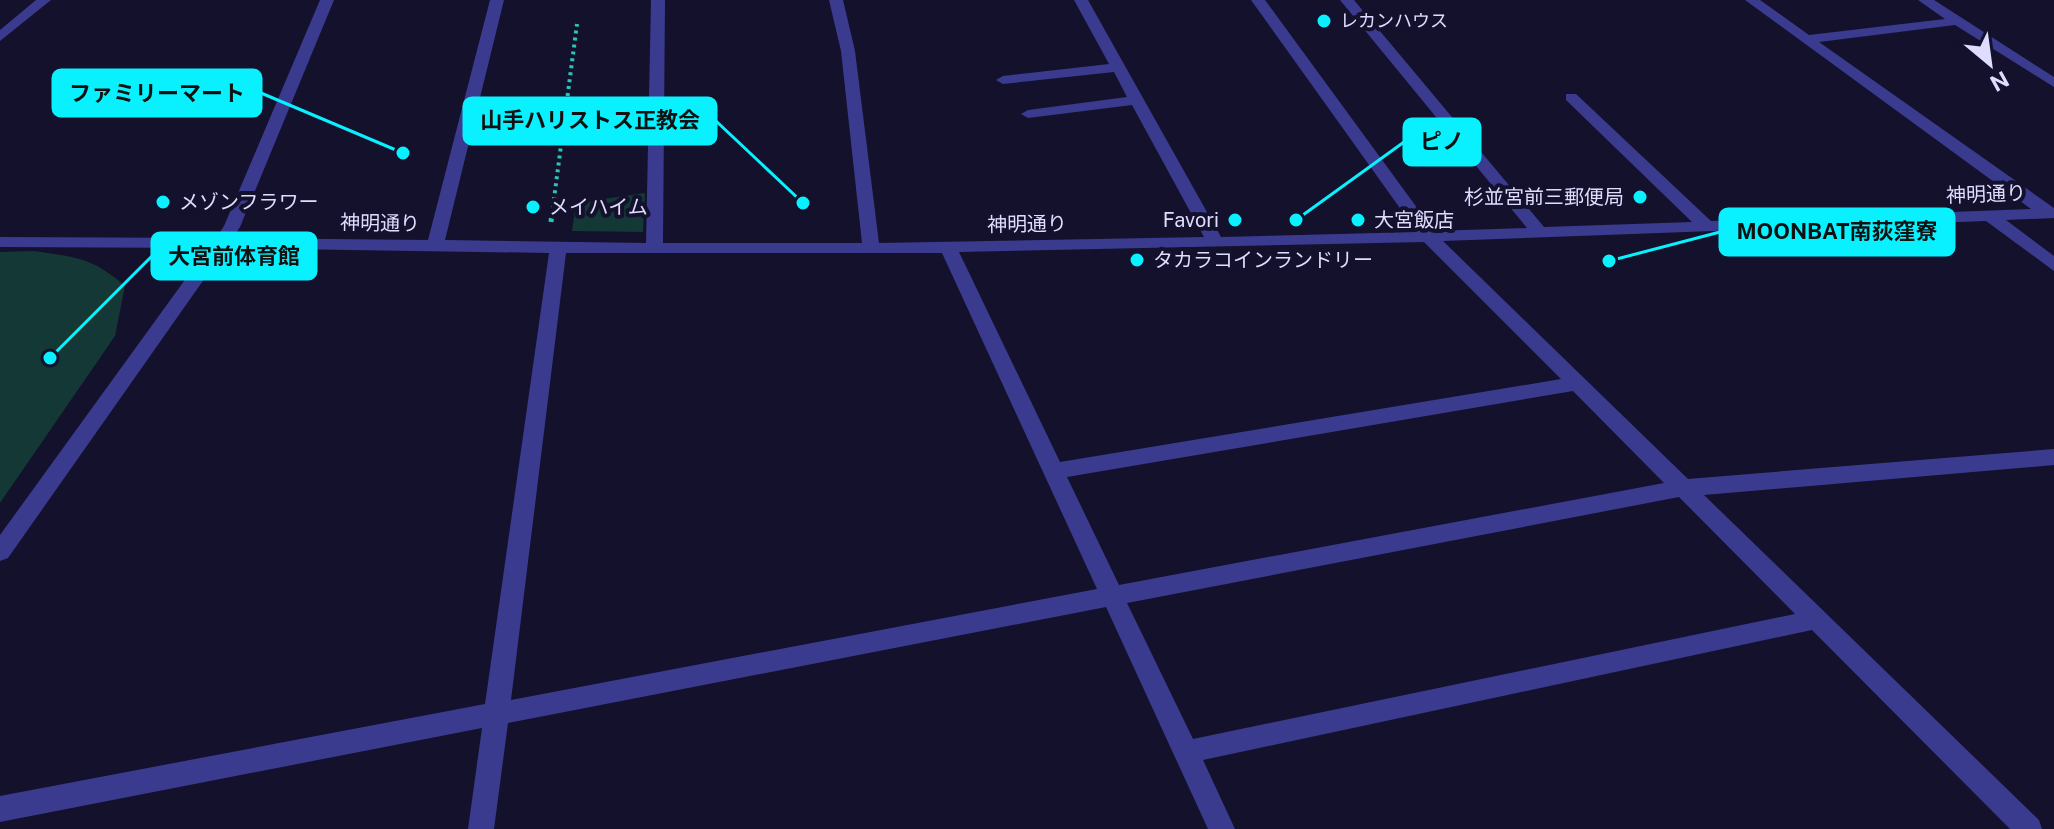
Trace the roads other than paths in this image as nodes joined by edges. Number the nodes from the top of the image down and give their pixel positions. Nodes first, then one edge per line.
1 (44, 0) edge
2 (327, 0) edge
3 (497, 0) edge
4 (658, 0) edge
5 (836, 0) edge
6 (1081, 0) edge
7 (1258, 0) edge
8 (1347, 0) edge
9 (1752, 0) edge
10 (1925, 0) edge
11 (1958, 21) junction
12 (0, 37) edge
13 (1806, 39) junction
14 (1118, 67) junction
15 (1003, 80) dead end
16 (2054, 83) edge
17 (1571, 97) dead end
18 (1136, 100) junction
19 (1028, 114) dead end
20 (2050, 213) edge
21 (1990, 216) junction
22 (1706, 226) junction
23 (1539, 232) junction
24 (1431, 239) junction
25 (222, 241) junction
26 (553, 241) junction
27 (0, 242) edge
28 (1215, 242) junction
29 (435, 246) junction
30 (654, 247) junction
31 (948, 247) junction
32 (871, 248) junction
33 (2054, 265) edge
34 (1577, 383) junction
35 (2054, 457) edge
36 (1053, 471) junction
37 (1684, 488) junction
38 (0, 552) edge
39 (1111, 597) junction
40 (1817, 619) junction
41 (496, 713) junction
42 (1186, 752) junction
43 (0, 809) edge
44 (481, 829) edge
45 (1222, 829) edge
46 (2029, 829) edge

1 - 12 street
2 - 25 street
3 - 29 street
4 - 30 street
5 - 32 street
6 - 14 street
7 - 24 street
8 - 23 street
9 - 13 street
10 - 11 street
11 - 13 street
11 - 16 street
13 - 20 street
14 - 15 street
14 - 18 street
17 - 22 street
18 - 19 street
18 - 28 street
20 - 21 street, 神明通り
21 - 22 street, 神明通り
21 - 33 street
22 - 23 street, 神明通り
23 - 24 street, 神明通り
24 - 28 street, 神明通り
24 - 34 street
25 - 27 street, 神明通り
25 - 29 street, 神明通り
25 - 38 street
26 - 29 street, 神明通り
26 - 30 street, 神明通り
26 - 41 street
28 - 31 street, 神明通り
30 - 32 street, 神明通り
31 - 32 street, 神明通り
31 - 36 street
34 - 36 street
34 - 37 street
35 - 37 street
36 - 39 street
37 - 39 street
37 - 40 street
39 - 41 street
39 - 42 street
40 - 42 street
40 - 46 street
41 - 43 street
41 - 44 street
42 - 45 street

